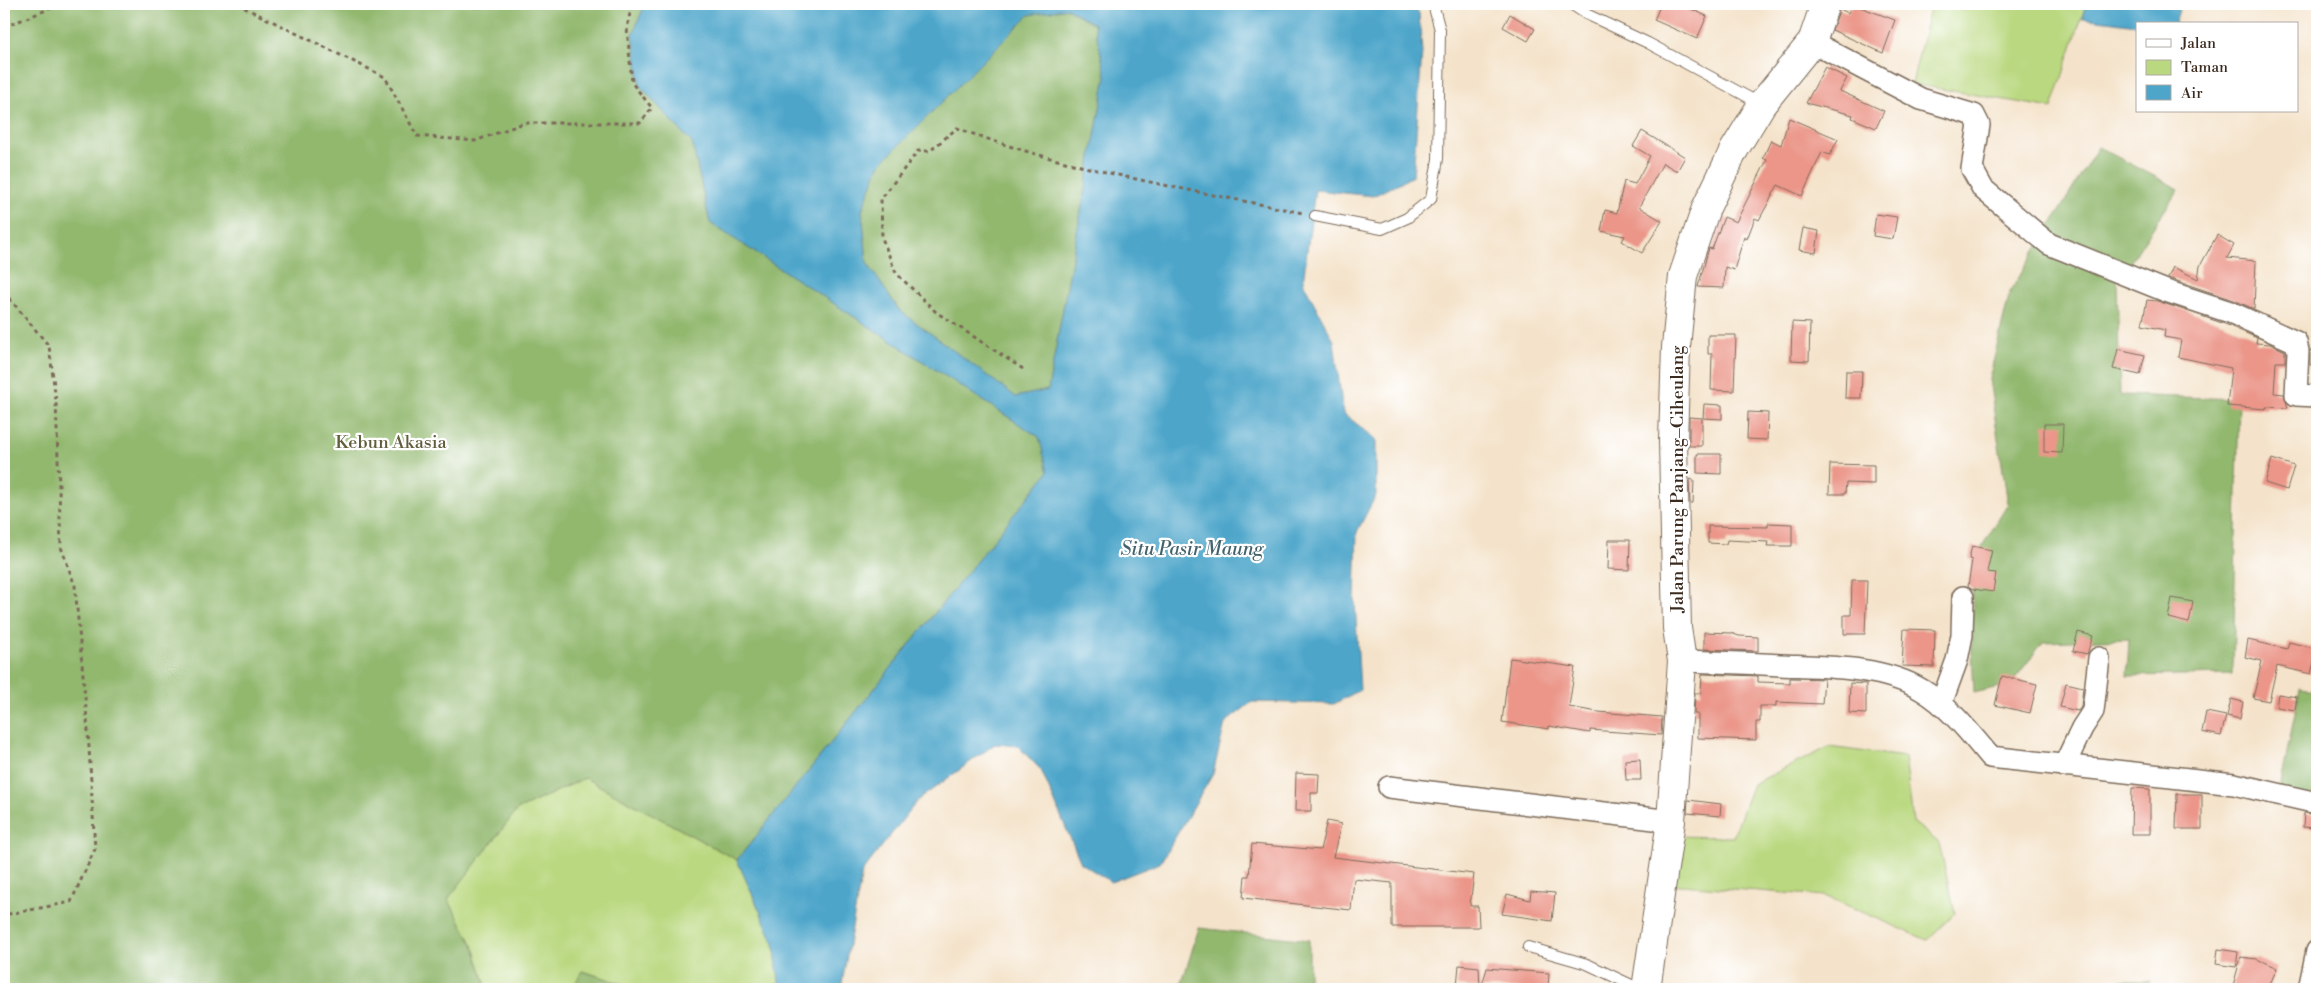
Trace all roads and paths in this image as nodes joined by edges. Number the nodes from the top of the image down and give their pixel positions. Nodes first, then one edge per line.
1 (60, 4) edge
2 (237, 4) edge
3 (632, 4) edge
4 (1433, 4) edge
5 (1571, 4) edge
6 (1824, 4) edge
7 (4, 27) edge
8 (1812, 42) junction
9 (1762, 104) junction
10 (1315, 216) joint
11 (4, 292) edge
12 (1023, 369) dead end
13 (2317, 396) edge
14 (1963, 597) dead end
15 (2099, 658) dead end
16 (1682, 660) junction
17 (1941, 704) junction
18 (2064, 766) junction
19 (1389, 787) dead end
20 (2317, 803) edge
21 (1671, 821) junction
22 (4, 916) edge
23 (1528, 947) dead end
24 (2317, 951) edge
25 (1640, 989) edge
26 (1646, 989) edge
27 (2309, 989) edge

1 - 7 path
2 - 3 path
4 - 10 lane
5 - 9 lane
6 - 8 street, Jalan Parung Panjang–Ciheulang
8 - 9 street, Jalan Parung Panjang–Ciheulang
8 - 13 street
9 - 16 street, Jalan Parung Panjang–Ciheulang
10 - 12 path
11 - 22 path
14 - 17 street
15 - 18 street
16 - 17 street
16 - 21 street, Jalan Parung Panjang–Ciheulang
17 - 18 street
18 - 20 street
19 - 21 street
21 - 26 street, Jalan Parung Panjang–Ciheulang
23 - 25 lane
24 - 27 street

